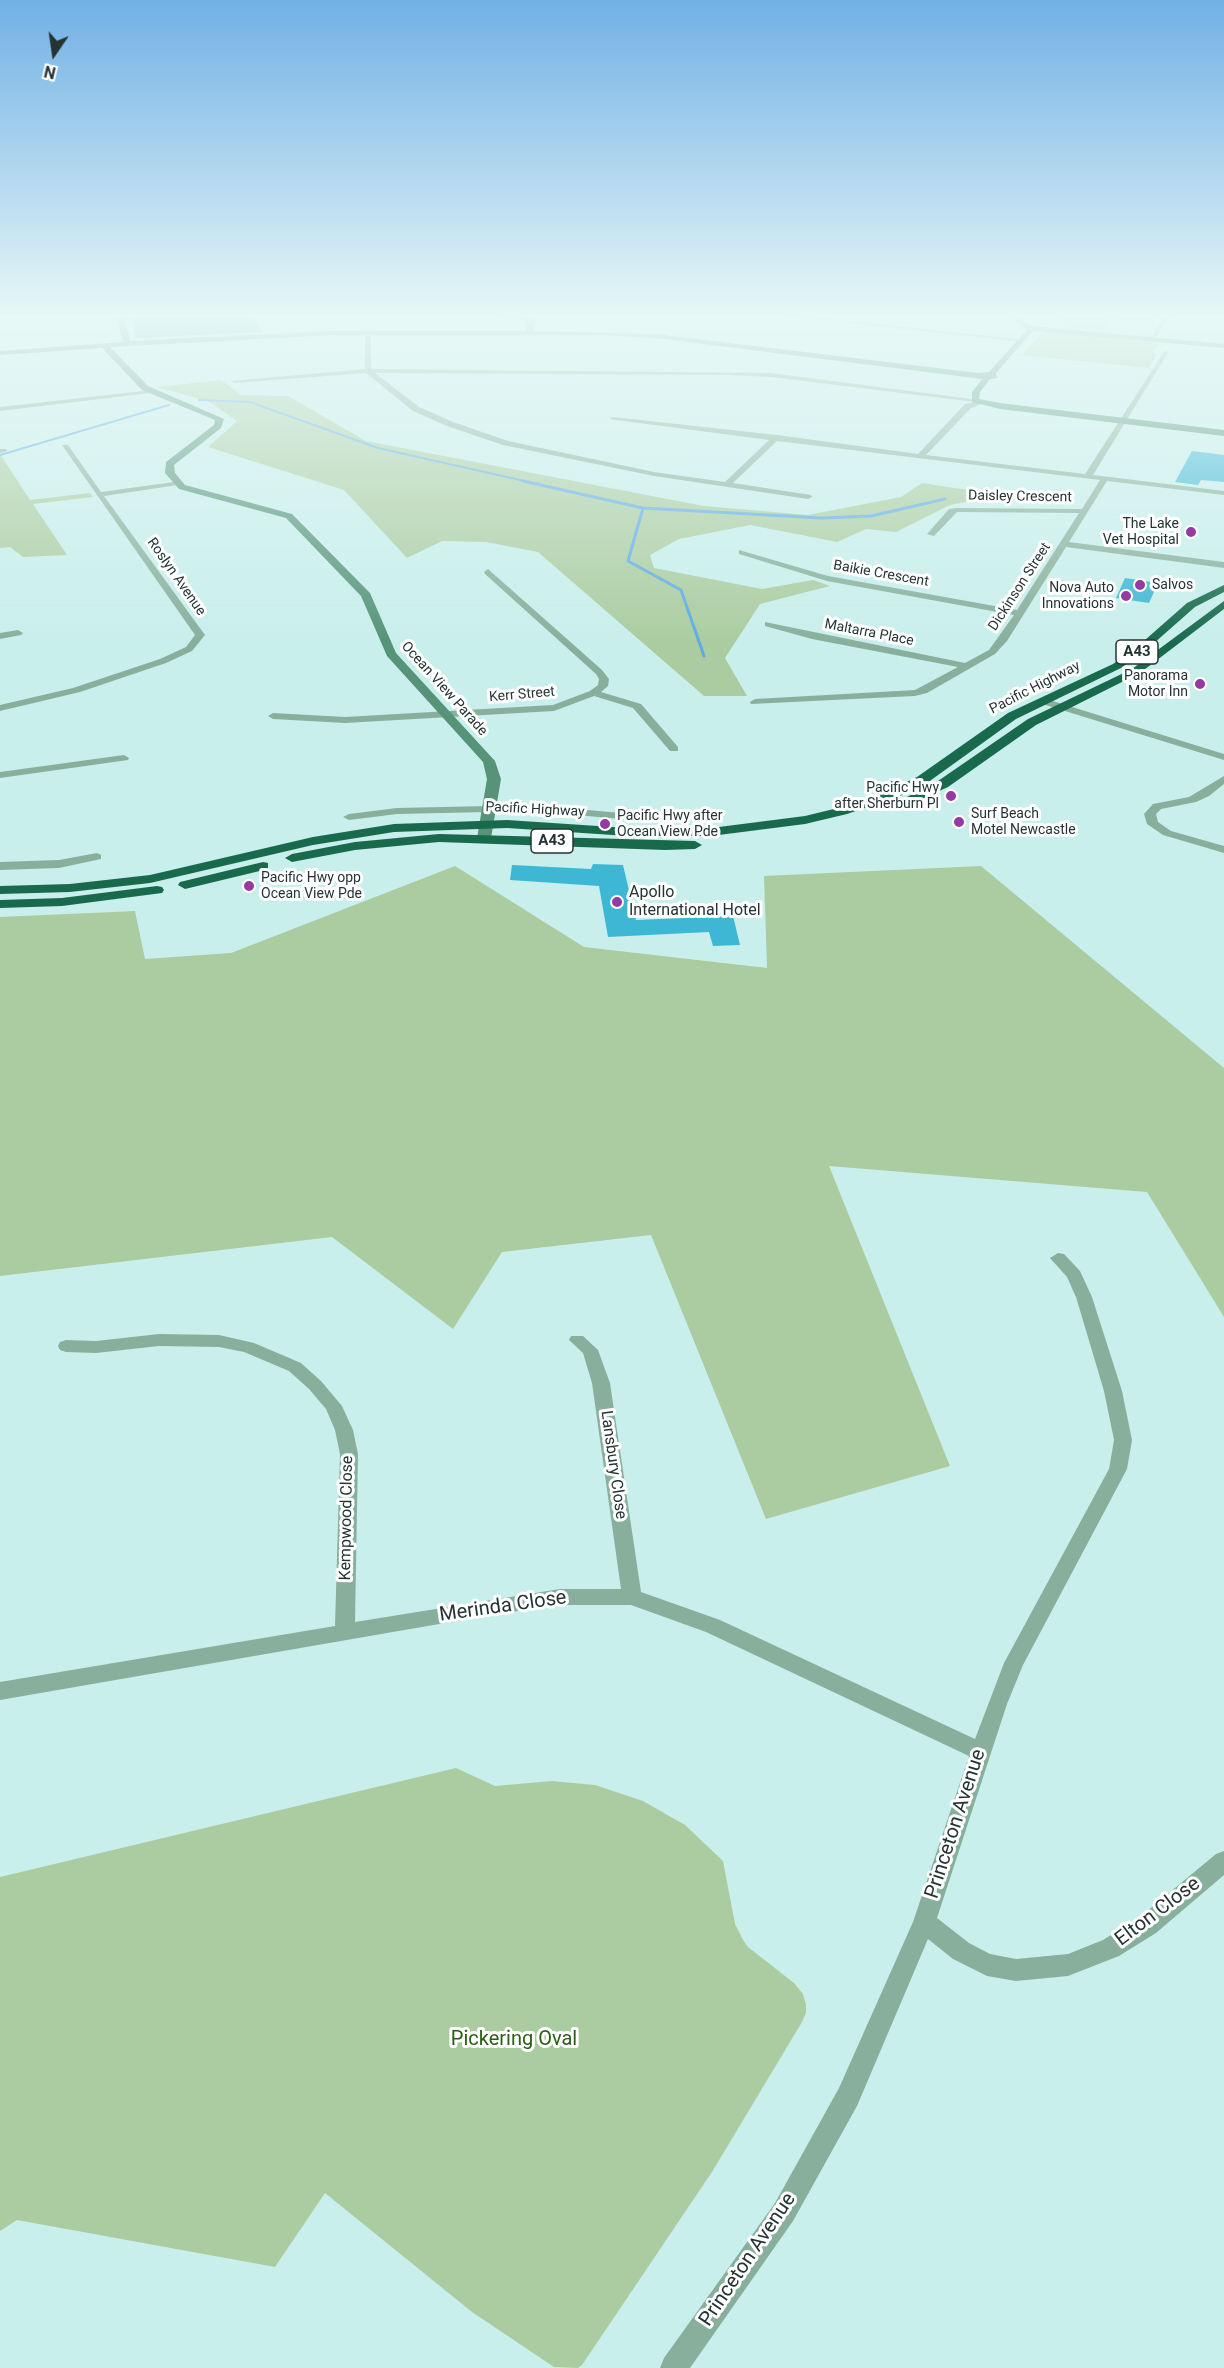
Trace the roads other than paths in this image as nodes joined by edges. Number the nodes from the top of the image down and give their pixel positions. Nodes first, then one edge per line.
1 (219, 424) edge
2 (451, 424) edge
3 (652, 424) edge
4 (951, 424) edge
5 (1120, 424) edge
6 (1143, 424) edge
7 (1224, 433) edge
8 (777, 438) junction
9 (65, 447) dead end
10 (921, 455) junction
11 (1089, 476) junction
12 (1105, 478) junction
13 (178, 483) junction
14 (726, 486) junction
15 (1224, 493) edge
16 (100, 494) junction
17 (808, 497) dead end
18 (1083, 511) junction
19 (931, 534) dead end
20 (1063, 544) junction
21 (742, 552) dead end
22 (1224, 565) edge
23 (488, 572) dead end
24 (1223, 588) edge
25 (1224, 604) edge
26 (1018, 613) junction
27 (768, 624) dead end
28 (18, 633) dead end
29 (0, 636) edge
30 (965, 666) junction
31 (594, 693) junction
32 (1043, 700) junction
33 (755, 702) dead end
34 (1063, 707) junction
35 (0, 708) edge
36 (447, 714) junction
37 (273, 716) dead end
38 (674, 749) dead end
39 (1224, 757) edge
40 (124, 758) dead end
41 (0, 776) edge
42 (1224, 779) edge
43 (489, 809) junction
44 (349, 817) dead end
45 (655, 819) dead end
46 (485, 831) junction
47 (1224, 850) edge
48 (98, 857) dead end
49 (0, 866) edge
50 (0, 890) edge
51 (0, 904) edge
52 (1058, 1258) dead end
53 (577, 1340) dead end
54 (66, 1346) dead end
55 (632, 1598) junction
56 (345, 1633) junction
57 (0, 1691) edge
58 (980, 1751) junction
59 (1224, 1861) edge
60 (924, 1922) junction
61 (674, 2368) edge

1 - 13 main road
2 - 14 street
3 - 8 street
4 - 10 street
5 - 11 street
6 - 7 main road
8 - 10 street
8 - 14 street
9 - 16 street, Roslyn Avenue
10 - 11 street
11 - 12 street
12 - 15 street
12 - 18 street, Dickinson Street
13 - 16 street
13 - 36 main road, Ocean View Parade
14 - 17 street
16 - 35 street, Roslyn Avenue
18 - 19 street, Daisley Crescent
18 - 20 street, Dickinson Street
20 - 22 street
20 - 26 street, Dickinson Street
21 - 26 street, Baikie Crescent
23 - 31 street
24 - 32 highway, Pacific Highway / A43
25 - 34 highway, Pacific Highway / A43
26 - 30 street, Dickinson Street
27 - 30 street, Maltarra Place
28 - 29 street
30 - 33 street, Dickinson Street
31 - 36 street, Kerr Street
31 - 38 street
32 - 34 street
32 - 46 highway, Pacific Highway / A43
34 - 39 street
34 - 46 highway, Pacific Highway / A43
36 - 37 street, Kerr Street
36 - 43 main road, Ocean View Parade
40 - 41 street
42 - 47 street
43 - 44 street, Pacific Highway
43 - 45 street, Pacific Highway
43 - 46 main road, Ocean View Parade
46 - 50 highway, Pacific Highway / A43
46 - 51 highway, Pacific Highway / A43
48 - 49 street
52 - 58 street, Princeton Avenue
53 - 55 street, Lansbury Close
54 - 56 street, Kempwood Close
55 - 56 street, Merinda Close
55 - 58 street, Merinda Close
56 - 57 street, Merinda Close
58 - 60 street, Princeton Avenue
59 - 60 street, Elton Close
60 - 61 street, Princeton Avenue

